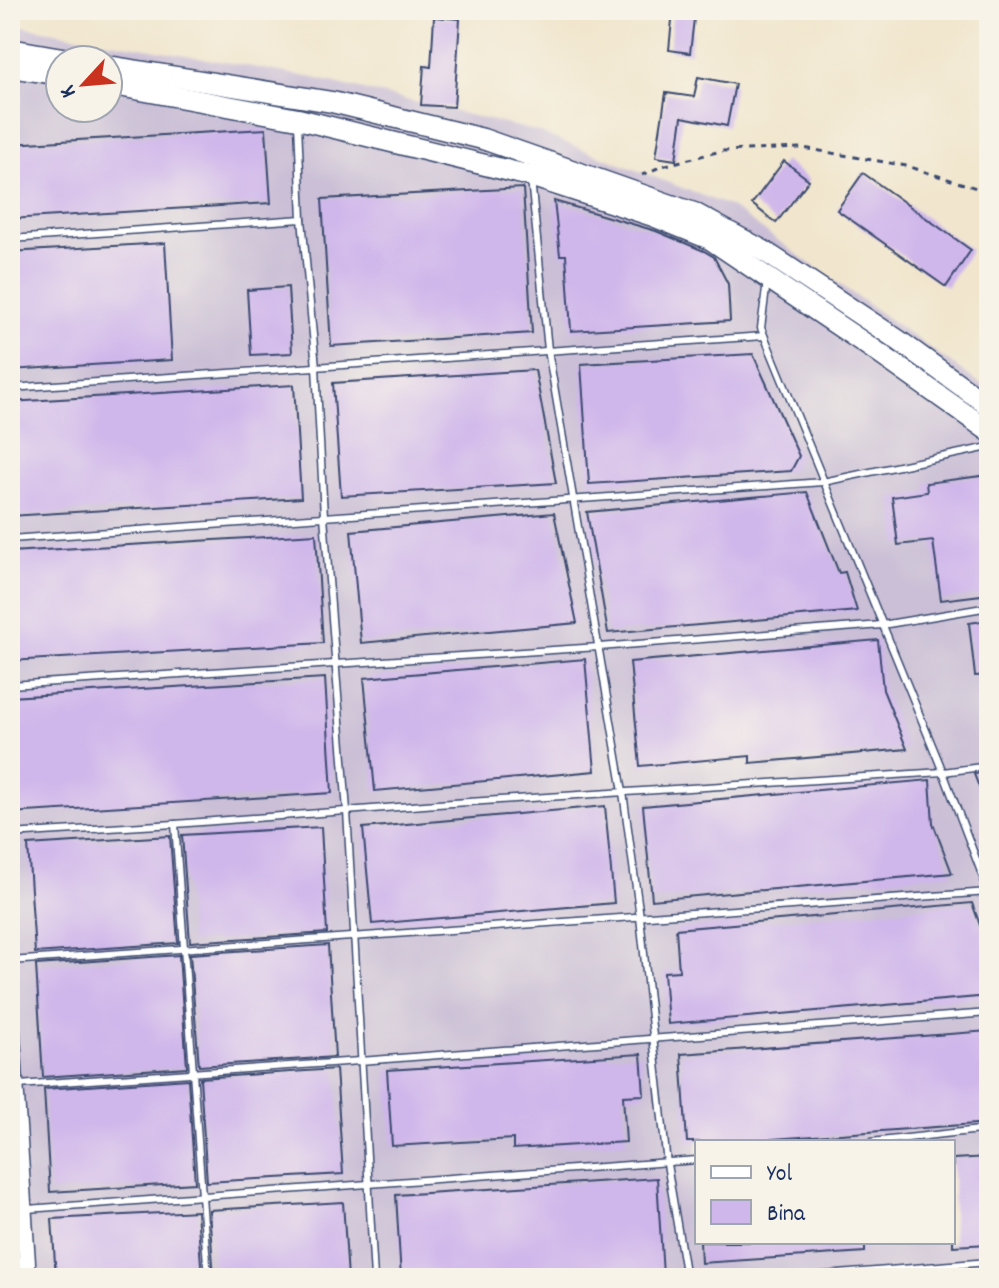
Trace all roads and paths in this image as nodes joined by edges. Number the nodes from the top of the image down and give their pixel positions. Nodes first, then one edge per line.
1 (10, 49) edge
2 (44, 55) edge
3 (10, 67) edge
4 (124, 69) edge
5 (44, 72) edge
6 (124, 87) edge
7 (298, 119) junction
8 (530, 176) junction
9 (617, 186) junction
10 (989, 192) edge
11 (302, 219) junction
12 (10, 239) edge
13 (773, 268) junction
14 (764, 336) junction
15 (548, 350) junction
16 (316, 367) junction
17 (10, 388) edge
18 (989, 406) edge
19 (989, 431) edge
20 (989, 447) edge
21 (823, 482) junction
22 (573, 499) junction
23 (324, 516) junction
24 (10, 539) edge
25 (989, 607) edge
26 (882, 625) junction
27 (599, 647) junction
28 (334, 665) junction
29 (10, 685) edge
30 (989, 766) edge
31 (943, 772) junction
32 (623, 792) junction
33 (347, 811) junction
34 (175, 824) junction
35 (10, 834) edge
36 (989, 892) edge
37 (640, 917) junction
38 (354, 937) junction
39 (184, 949) junction
40 (10, 961) edge
41 (10, 1006) edge
42 (989, 1013) edge
43 (653, 1038) junction
44 (360, 1061) junction
45 (192, 1072) junction
46 (12, 1085) edge
47 (989, 1129) edge
48 (889, 1140) edge
49 (695, 1160) edge
50 (667, 1164) junction
51 (368, 1185) junction
52 (202, 1197) junction
53 (23, 1209) junction
54 (989, 1262) edge
55 (28, 1278) edge
56 (208, 1278) edge
57 (374, 1278) edge
58 (686, 1278) edge
59 (787, 1278) edge

1 - 2 main road
3 - 5 main road
4 - 9 main road
6 - 7 main road
7 - 8 main road
7 - 11 lane
8 - 13 main road
8 - 15 lane
9 - 10 path
9 - 13 main road
11 - 12 lane
11 - 16 lane
13 - 14 lane
13 - 18 main road
13 - 19 main road
14 - 15 lane
14 - 21 lane
15 - 16 lane
15 - 22 lane
16 - 17 lane
16 - 23 lane
20 - 21 lane
21 - 22 lane
21 - 26 lane
22 - 23 lane
22 - 27 lane
23 - 24 lane
23 - 28 lane
25 - 26 lane
26 - 27 lane
26 - 31 lane
27 - 28 lane
27 - 32 lane
28 - 29 lane
28 - 33 lane
30 - 31 lane
31 - 32 lane
31 - 36 lane
32 - 33 lane
32 - 37 lane
33 - 34 lane
33 - 38 lane
34 - 35 lane
34 - 39 lane
36 - 37 lane
37 - 38 lane
37 - 43 lane
38 - 39 lane
38 - 44 lane
39 - 40 lane
39 - 45 lane
41 - 46 street
42 - 43 lane
43 - 44 lane
43 - 50 lane
44 - 45 lane
44 - 51 lane
45 - 46 lane
45 - 52 lane
46 - 53 street
47 - 48 lane
49 - 50 lane
50 - 51 lane
50 - 58 lane
51 - 52 lane
51 - 57 lane
52 - 53 lane
52 - 56 lane
53 - 55 street
54 - 59 lane

